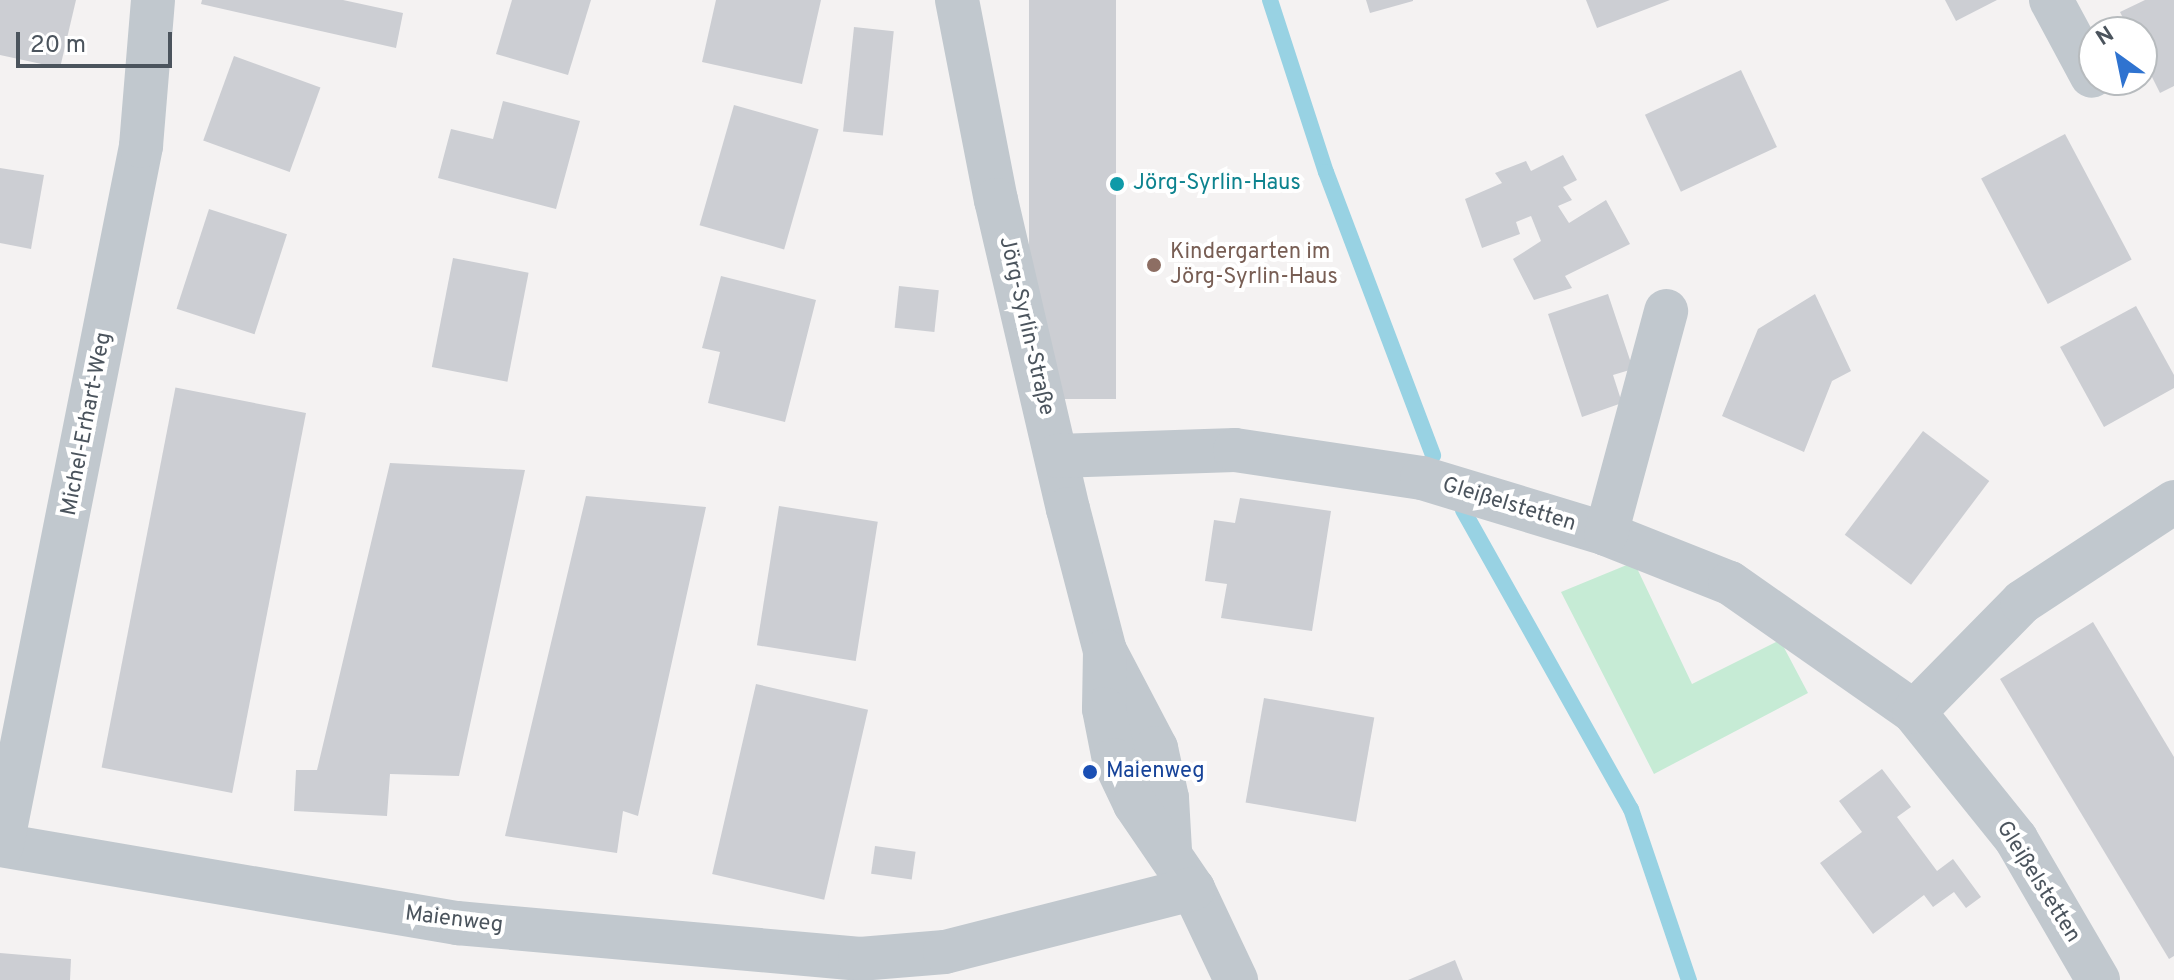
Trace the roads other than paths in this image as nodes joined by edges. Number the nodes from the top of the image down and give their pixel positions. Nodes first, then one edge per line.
1 (153, 0) edge
2 (957, 0) edge
3 (2051, 0) edge
4 (2078, 50) edge
5 (1666, 311) dead end
6 (1057, 456) junction
7 (2174, 502) edge
8 (1606, 534) junction
9 (1914, 712) junction
10 (1, 845) edge
11 (1193, 889) junction
12 (1236, 980) edge
13 (2098, 980) edge

1 - 10 street, Michel-Erhart-Weg
2 - 6 street, Jörg-Syrlin-Straße
3 - 4 street
5 - 8 street
6 - 8 street, Gleißelstetten
6 - 11 street, Jörg-Syrlin-Straße
7 - 9 street
8 - 9 street, Gleißelstetten
9 - 13 street, Gleißelstetten
10 - 11 street, Maienweg
11 - 12 street, Jörg-Syrlin-Straße

